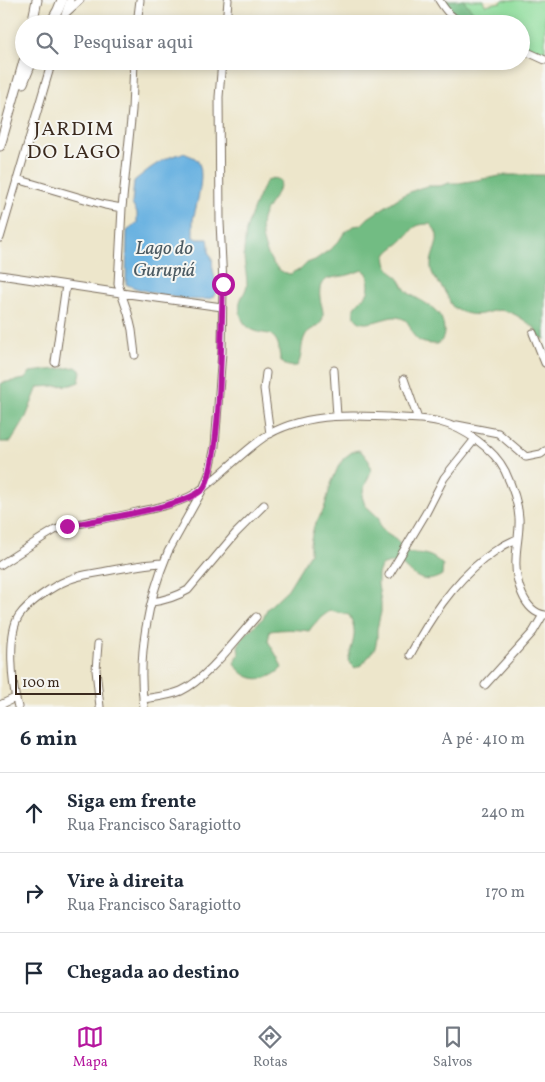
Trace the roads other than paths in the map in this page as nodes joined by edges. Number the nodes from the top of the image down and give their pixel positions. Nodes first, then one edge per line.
1 (36, 0) edge
2 (62, 0) edge
3 (70, 0) edge
4 (80, 0) edge
5 (140, 0) edge
6 (228, 0) edge
7 (439, 0) edge
8 (67, 12) junction
9 (34, 15) edge
10 (55, 15) edge
11 (66, 15) edge
12 (139, 15) edge
13 (227, 15) edge
14 (450, 15) edge
15 (530, 53) edge
16 (545, 60) edge
17 (22, 70) edge
18 (28, 70) edge
19 (49, 70) edge
20 (134, 70) edge
21 (221, 70) edge
22 (11, 108) junction
23 (0, 146) edge
24 (16, 179) junction
25 (122, 208) junction
26 (0, 238) edge
27 (0, 275) edge
28 (66, 285) junction
29 (121, 294) junction
30 (222, 307) junction
31 (533, 333) dead end
32 (135, 355) dead end
33 (54, 362) dead end
34 (545, 363) edge
35 (334, 370) dead end
36 (266, 373) dead end
37 (404, 378) dead end
38 (337, 416) junction
39 (418, 419) junction
40 (440, 422) junction
41 (270, 434) junction
42 (475, 439) junction
43 (545, 451) edge
44 (203, 489) junction
45 (264, 505) dead end
46 (517, 539) junction
47 (163, 563) junction
48 (0, 565) edge
49 (390, 576) dead end
50 (152, 602) junction
51 (544, 615) edge
52 (256, 617) dead end
53 (98, 644) dead end
54 (410, 655) dead end
55 (485, 685) dead end
56 (15, 698) junction
57 (143, 703) edge
58 (0, 705) edge
59 (18, 707) edge
60 (100, 707) edge

1 - 9 main road
2 - 10 main road
3 - 8 street
4 - 8 street
5 - 12 street
6 - 13 street
7 - 14 street
8 - 11 street
15 - 16 street
17 - 22 main road
18 - 22 main road
19 - 24 street
20 - 25 street
21 - 30 street
22 - 23 main road
24 - 25 street
24 - 26 street
25 - 29 street
27 - 28 street
28 - 29 street
28 - 33 street
29 - 30 street
29 - 32 street
30 - 44 street
31 - 34 street
35 - 38 street
36 - 41 street
37 - 39 street
38 - 39 street
38 - 41 street
39 - 40 street
40 - 42 street
40 - 43 street
41 - 44 street
42 - 46 street
42 - 49 street
44 - 47 street
44 - 48 street
45 - 50 street
46 - 51 street
46 - 54 street
47 - 50 street
47 - 56 street
50 - 57 street
51 - 55 street
52 - 57 street
53 - 60 street
56 - 58 street
56 - 59 street

